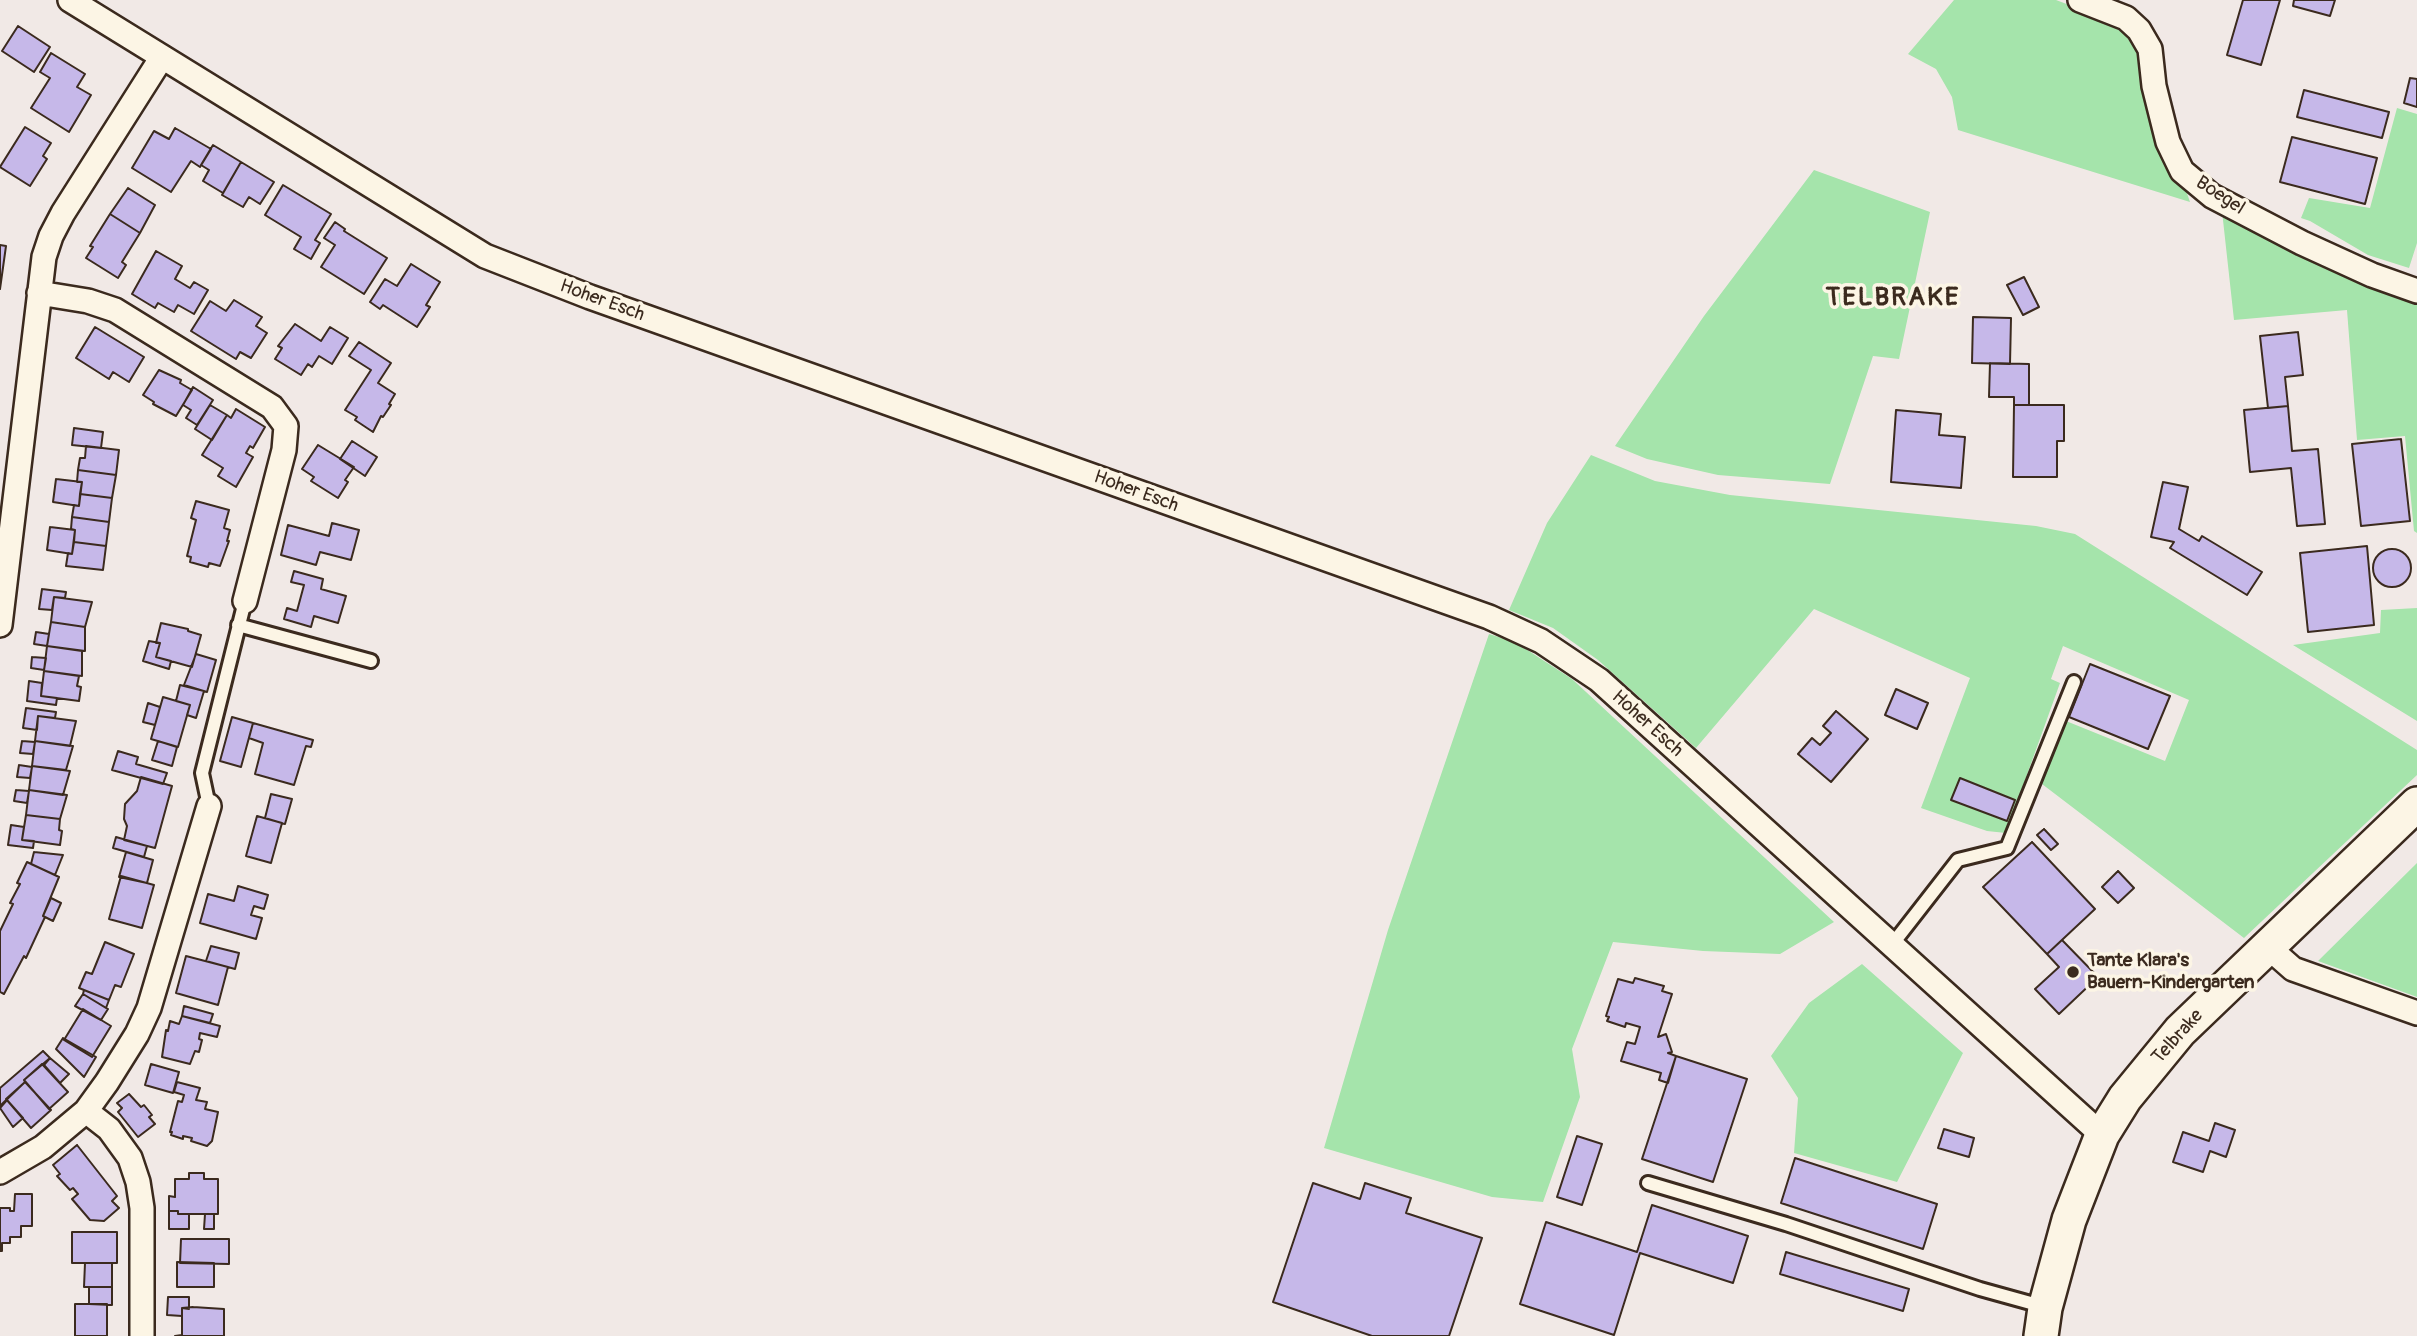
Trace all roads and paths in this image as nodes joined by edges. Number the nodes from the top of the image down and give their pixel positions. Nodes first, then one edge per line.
1 (70, 0) edge
2 (2080, 0) edge
3 (162, 57) junction
4 (2417, 291) edge
5 (39, 293) junction
6 (4, 567) edge
7 (245, 601) joint
8 (0, 625) edge
9 (238, 625) junction
10 (371, 661) dead end
11 (2074, 682) dead end
12 (2417, 804) edge
13 (209, 806) joint
14 (1891, 946) junction
15 (2268, 947) junction
16 (2417, 1013) edge
17 (86, 1111) junction
18 (2102, 1135) junction
19 (0, 1172) edge
20 (1648, 1183) dead end
21 (2043, 1322) edge
22 (142, 1336) edge

1 - 3 street, Hoher Esch
2 - 4 street, Boegel
3 - 5 street
3 - 14 street, Hoher Esch
5 - 6 street
5 - 7 street
6 - 8 street
7 - 9 lane
9 - 10 lane
9 - 13 lane
11 - 14 lane
12 - 15 street, Telbrake
13 - 17 street
14 - 18 street, Hoher Esch
15 - 16 street
15 - 18 street, Telbrake
17 - 19 street
17 - 22 street
18 - 21 street, Telbrake
20 - 21 lane

